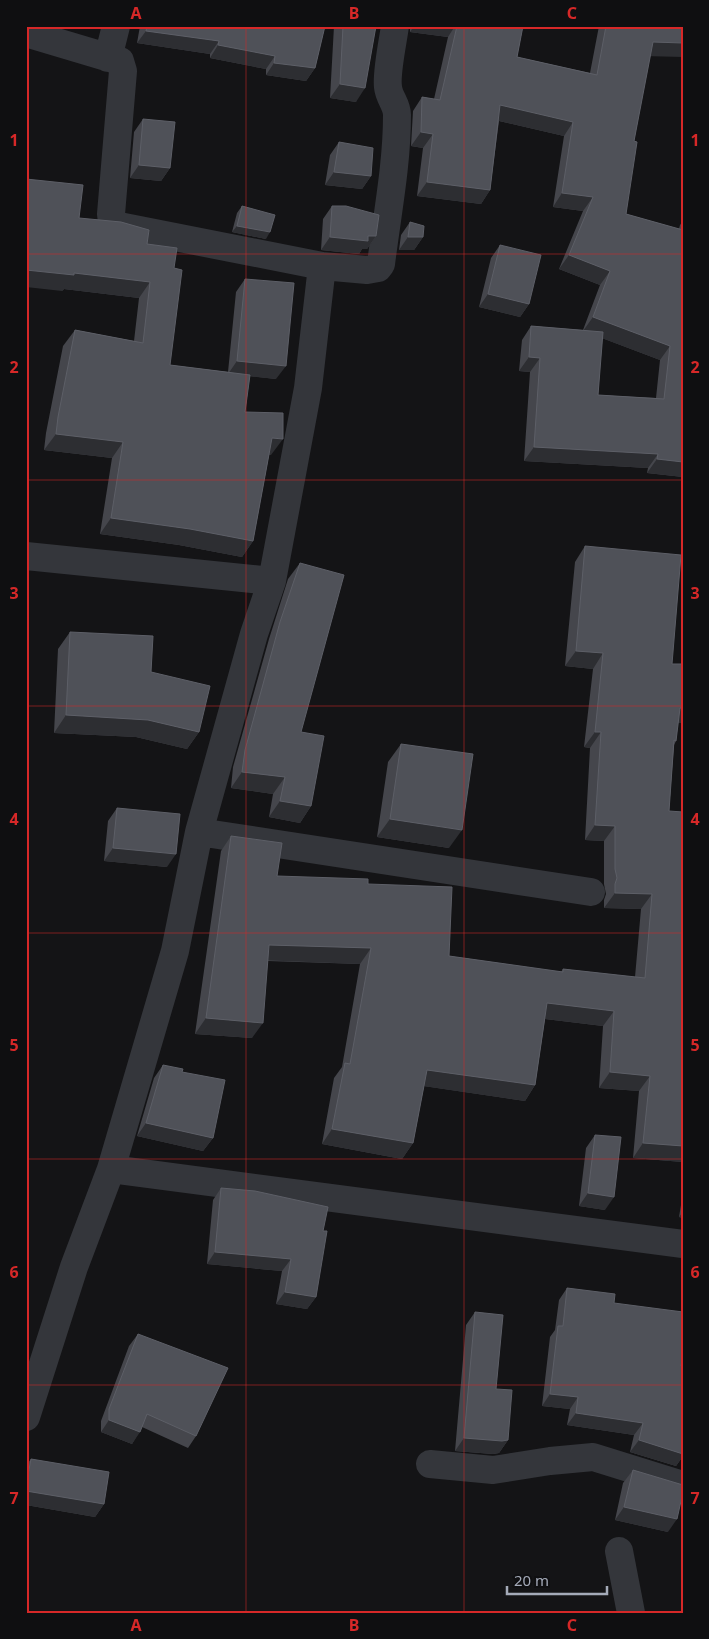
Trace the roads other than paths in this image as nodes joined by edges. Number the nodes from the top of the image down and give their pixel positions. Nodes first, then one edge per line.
1 (116, 26) edge
2 (396, 26) edge
3 (26, 33) edge
4 (108, 58) junction
5 (322, 266) junction
6 (26, 556) edge
7 (272, 580) junction
8 (199, 832) junction
9 (591, 892) dead end
10 (111, 1169) junction
11 (683, 1244) edge
12 (26, 1417) edge
13 (430, 1464) dead end
14 (683, 1485) edge
15 (619, 1552) dead end
16 (631, 1613) edge

1 - 4 street
2 - 5 street
3 - 4 street
4 - 5 street
5 - 7 street
6 - 7 street
7 - 8 street
8 - 9 street
8 - 10 street
10 - 11 street
10 - 12 street
13 - 14 street
15 - 16 street

